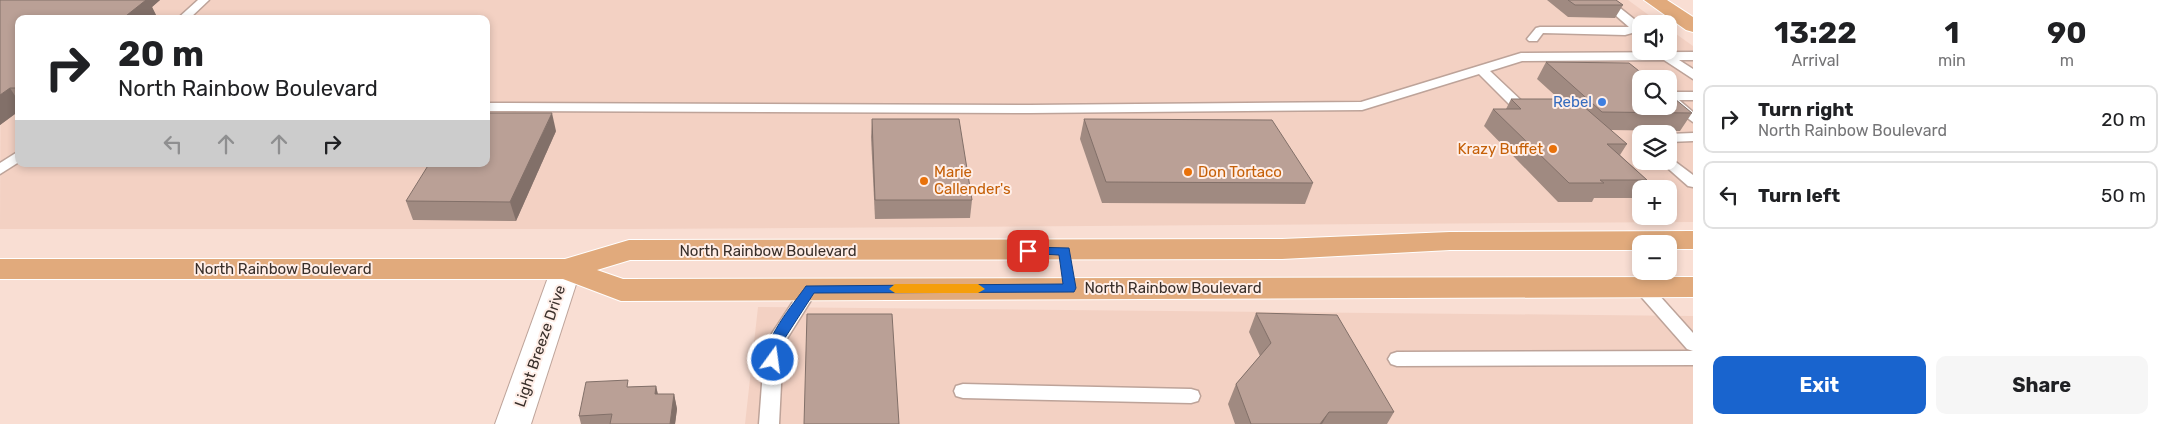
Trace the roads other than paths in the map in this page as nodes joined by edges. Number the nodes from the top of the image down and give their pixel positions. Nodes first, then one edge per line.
1 (204, 0) edge
2 (1603, 0) edge
3 (1654, 0) edge
4 (187, 15) edge
5 (1693, 26) edge
6 (1533, 39) dead end
7 (1632, 56) edge
8 (1677, 56) edge
9 (1693, 56) edge
10 (1672, 60) edge
11 (1481, 69) junction
12 (1693, 75) edge
13 (1693, 96) edge
14 (490, 108) edge
15 (1522, 109) edge
16 (1693, 118) edge
17 (1693, 137) edge
18 (1677, 138) edge
19 (15, 158) edge
20 (1677, 169) edge
21 (0, 170) edge
22 (1693, 182) edge
23 (1693, 240) edge
24 (1028, 251) junction
25 (1065, 251) junction
26 (566, 268) junction
27 (0, 269) edge
28 (1036, 288) junction
29 (1069, 288) junction
30 (1643, 288) junction
31 (1693, 288) edge
32 (810, 289) junction
33 (1693, 344) edge
34 (1693, 358) edge
35 (1397, 359) dead end
36 (963, 391) dead end
37 (1191, 396) dead end
38 (513, 424) edge
39 (769, 424) edge

1 - 4 lane
2 - 6 lane
3 - 5 main road
7 - 11 lane
8 - 9 lane
10 - 12 lane
11 - 14 lane
11 - 15 lane
13 - 16 lane
17 - 18 lane
19 - 21 lane
20 - 22 lane
23 - 25 main road, North Rainbow Boulevard
24 - 25 main road, North Rainbow Boulevard
24 - 26 main road, North Rainbow Boulevard
24 - 28 main road
25 - 29 main road
26 - 27 main road, North Rainbow Boulevard
26 - 32 main road, North Rainbow Boulevard
26 - 38 street, Light Breeze Drive
28 - 29 main road, North Rainbow Boulevard
28 - 32 main road, North Rainbow Boulevard
29 - 30 main road, North Rainbow Boulevard
30 - 31 main road, North Rainbow Boulevard
30 - 33 lane
32 - 39 lane
34 - 35 lane
36 - 37 lane

